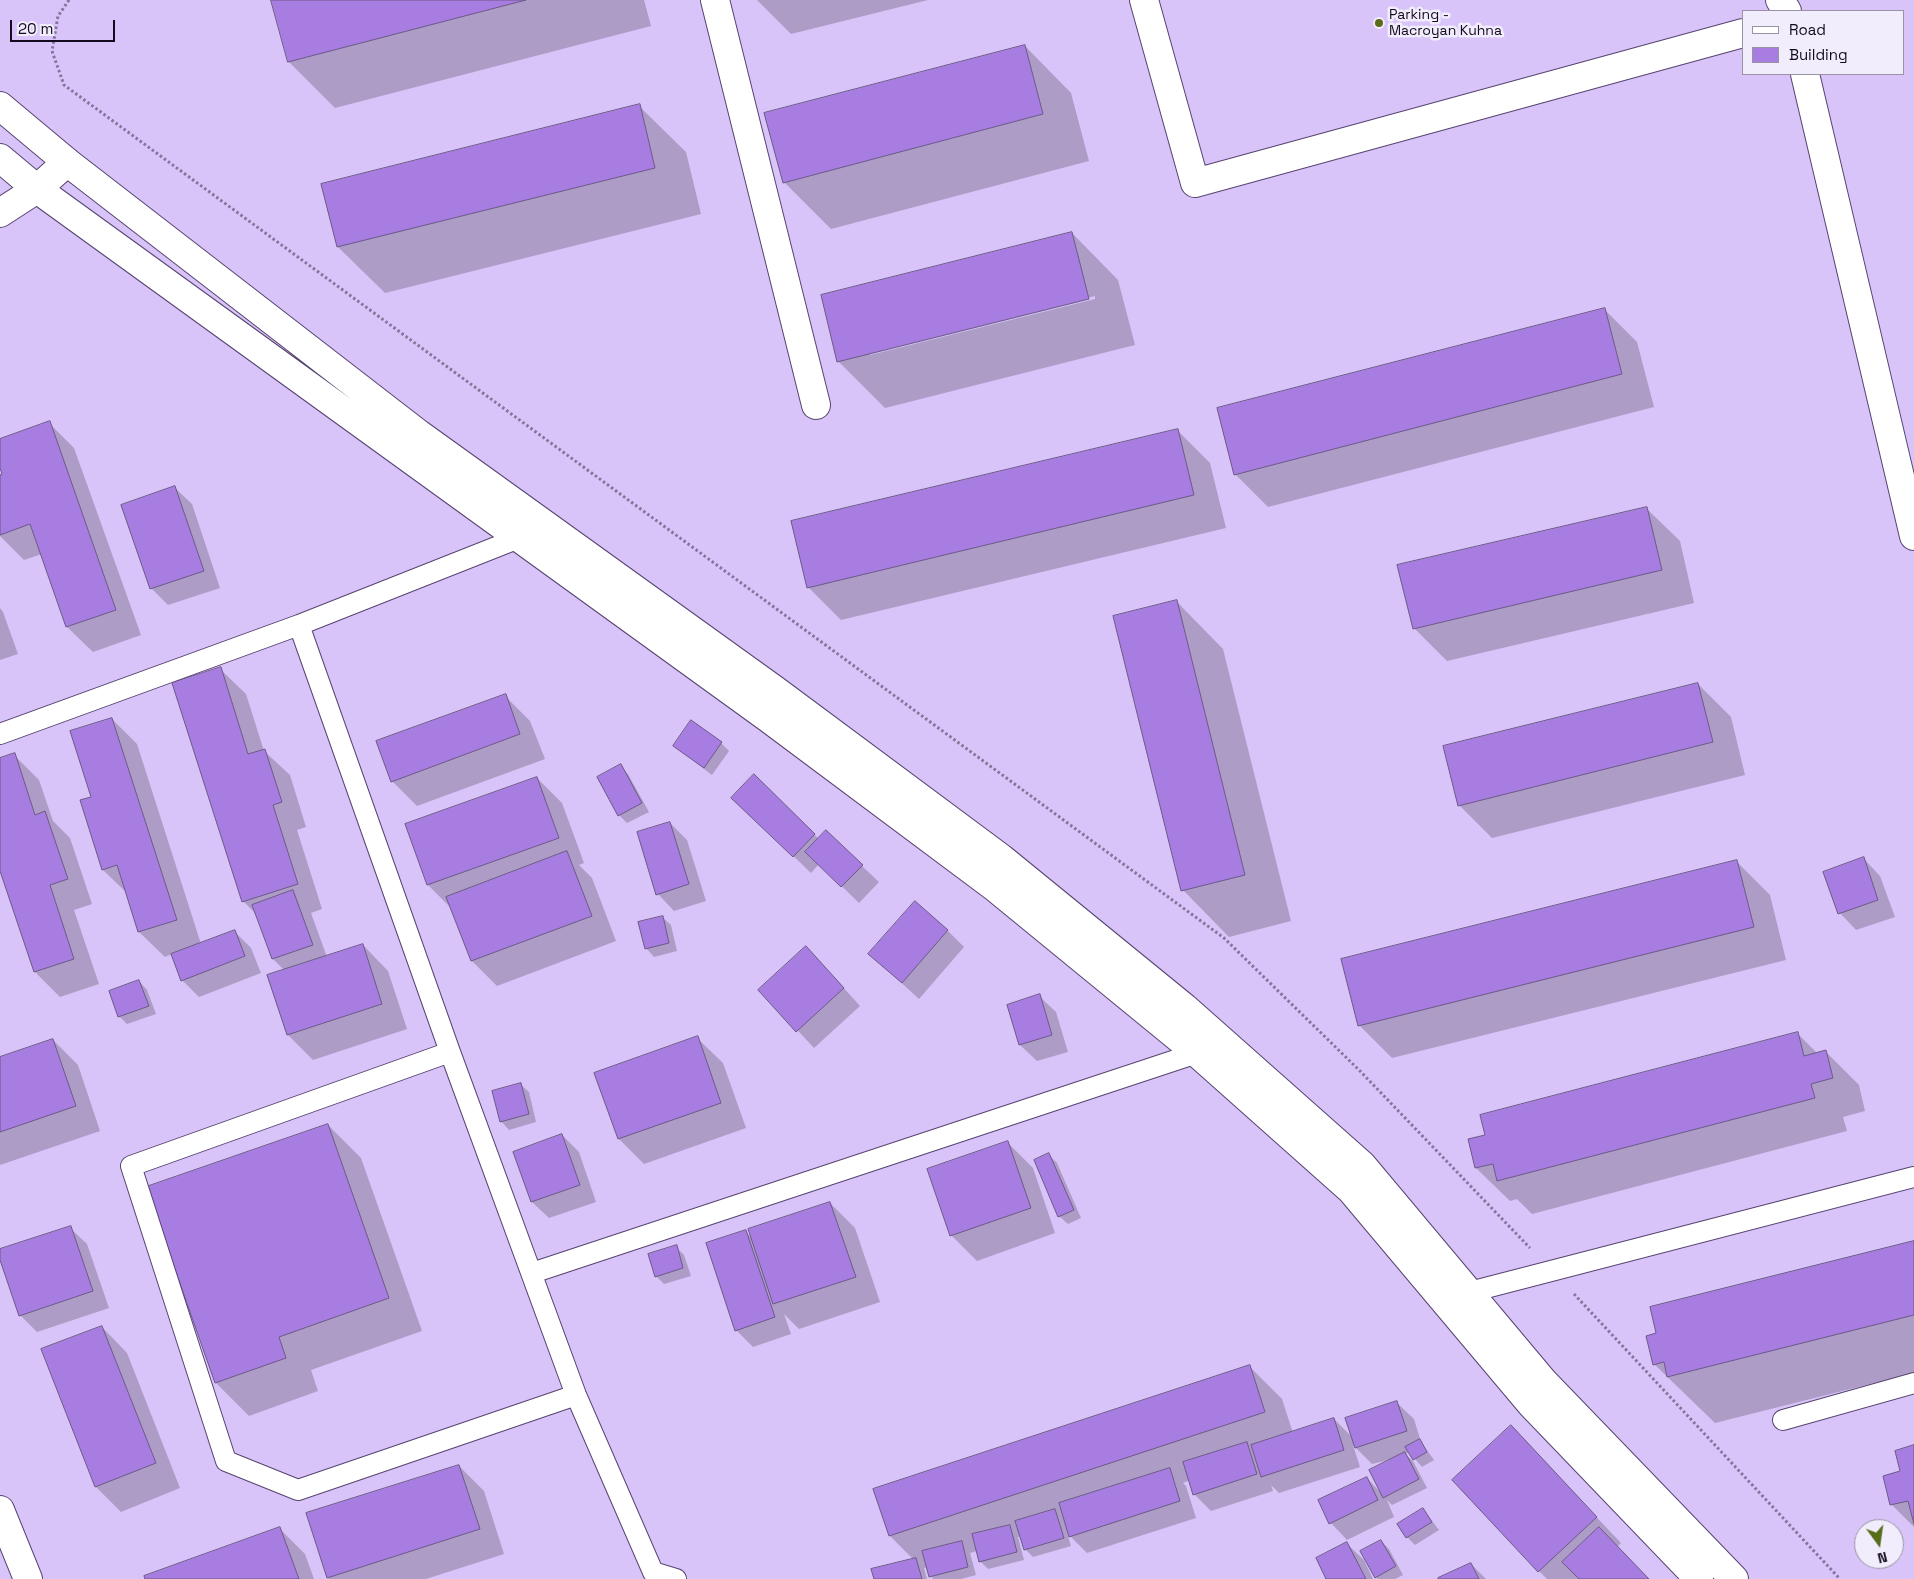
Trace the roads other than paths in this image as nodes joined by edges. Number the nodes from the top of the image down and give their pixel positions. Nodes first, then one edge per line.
1 (715, 0) edge
2 (1144, 0) edge
3 (1742, 33) edge
4 (1804, 75) edge
5 (0, 106) edge
6 (0, 158) edge
7 (67, 162) junction
8 (37, 189) junction
9 (0, 213) edge
10 (816, 405) dead end
11 (1914, 536) edge
12 (519, 538) junction
13 (299, 625) junction
14 (0, 734) edge
15 (450, 1052) junction
16 (1197, 1053) junction
17 (1914, 1177) edge
18 (532, 1273) junction
19 (1470, 1292) junction
20 (1914, 1383) edge
21 (576, 1395) junction
22 (1783, 1420) dead end
23 (0, 1510) edge
24 (28, 1579) edge
25 (676, 1579) edge
26 (1700, 1579) edge
27 (1734, 1579) edge

1 - 10 main road
2 - 3 main road
4 - 11 main road
5 - 7 main road
6 - 8 main road
7 - 8 main road
7 - 19 main road
8 - 9 main road
8 - 12 main road
12 - 13 lane
12 - 16 main road
13 - 14 lane
13 - 15 lane
15 - 18 lane
15 - 21 lane
16 - 18 lane
16 - 26 main road
17 - 19 lane
18 - 21 lane
19 - 27 main road
20 - 22 lane
21 - 25 lane
23 - 24 main road

